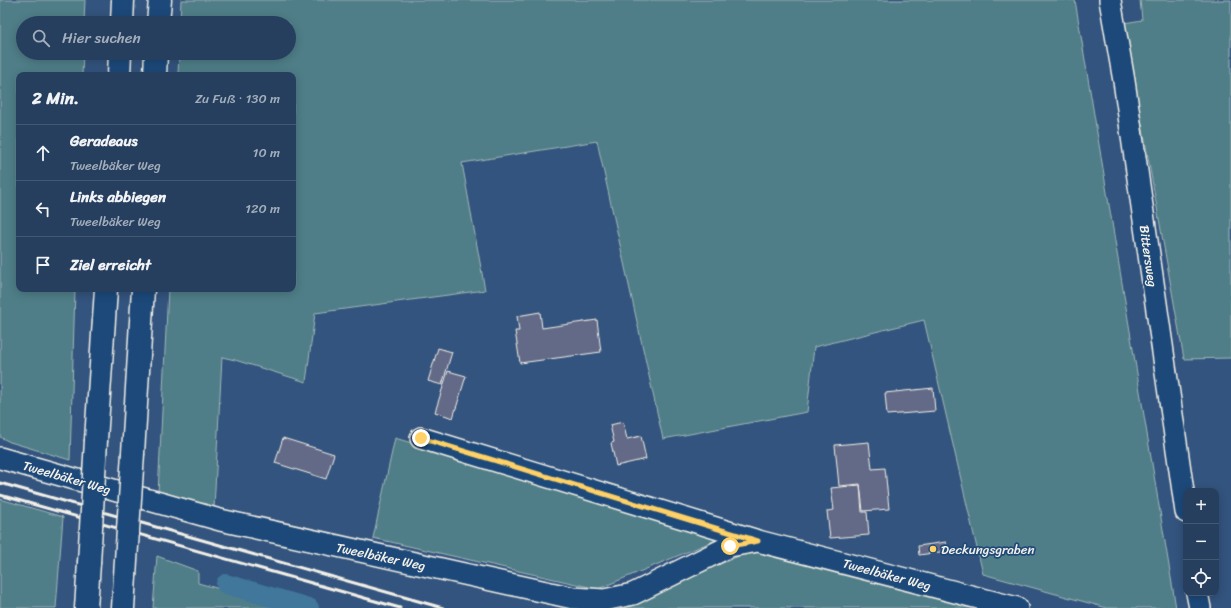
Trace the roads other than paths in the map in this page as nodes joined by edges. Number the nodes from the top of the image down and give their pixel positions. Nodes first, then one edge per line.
1 (123, 0) edge
2 (160, 0) edge
3 (1110, 0) edge
4 (122, 16) edge
5 (159, 16) edge
6 (120, 60) edge
7 (156, 60) edge
8 (119, 72) edge
9 (155, 72) edge
10 (106, 292) edge
11 (143, 292) edge
12 (421, 438) dead end
13 (0, 458) edge
14 (1183, 491) edge
15 (758, 541) junction
16 (1198, 596) edge
17 (86, 608) edge
18 (123, 608) edge
19 (1017, 608) edge
20 (1200, 608) edge

1 - 4 highway
2 - 5 highway
3 - 14 street, Bittersweg
6 - 8 highway
7 - 9 highway
10 - 17 highway, bridge
11 - 18 highway, bridge
12 - 15 street, Tweelbäker Weg
13 - 15 street, Tweelbäker Weg
15 - 19 street, Tweelbäker Weg
16 - 20 street

